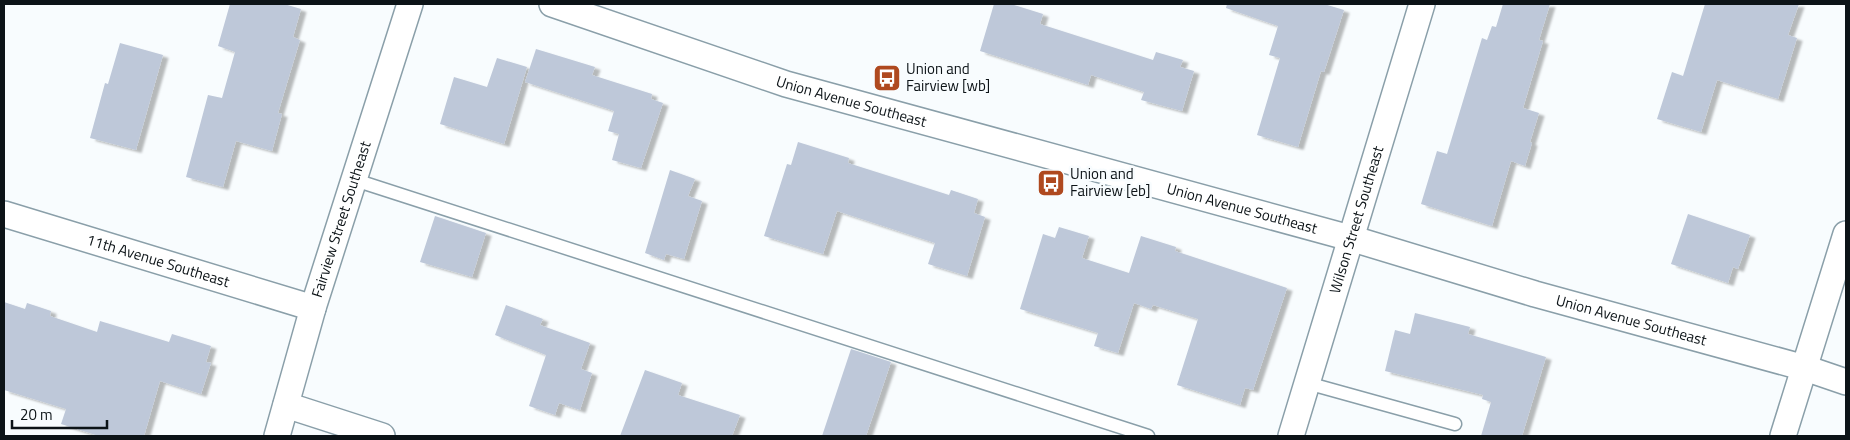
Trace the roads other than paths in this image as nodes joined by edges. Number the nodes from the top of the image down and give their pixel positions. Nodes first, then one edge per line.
1 (410, 4) edge
2 (552, 4) edge
3 (1422, 4) edge
4 (355, 180) junction
5 (4, 214) edge
6 (1846, 234) edge
7 (1350, 238) junction
8 (313, 308) junction
9 (1805, 368) junction
10 (1846, 382) edge
11 (1307, 383) junction
12 (286, 405) junction
13 (1455, 424) dead end
14 (277, 436) edge
15 (382, 436) edge
16 (1148, 436) edge
17 (1291, 436) edge
18 (1783, 436) edge

1 - 4 street, Fairview Street Southeast
2 - 7 street, Union Avenue Southeast
3 - 7 street, Wilson Street Southeast
4 - 8 street, Fairview Street Southeast
4 - 16 lane
5 - 8 street, 11th Avenue Southeast
6 - 9 street
7 - 9 street, Union Avenue Southeast
7 - 11 street, Wilson Street Southeast
8 - 12 street, Fairview Street Southeast
9 - 10 street, Union Avenue Southeast
9 - 18 street
11 - 13 lane
11 - 17 street, Wilson Street Southeast
12 - 14 street, Fairview Street Southeast
12 - 15 street

